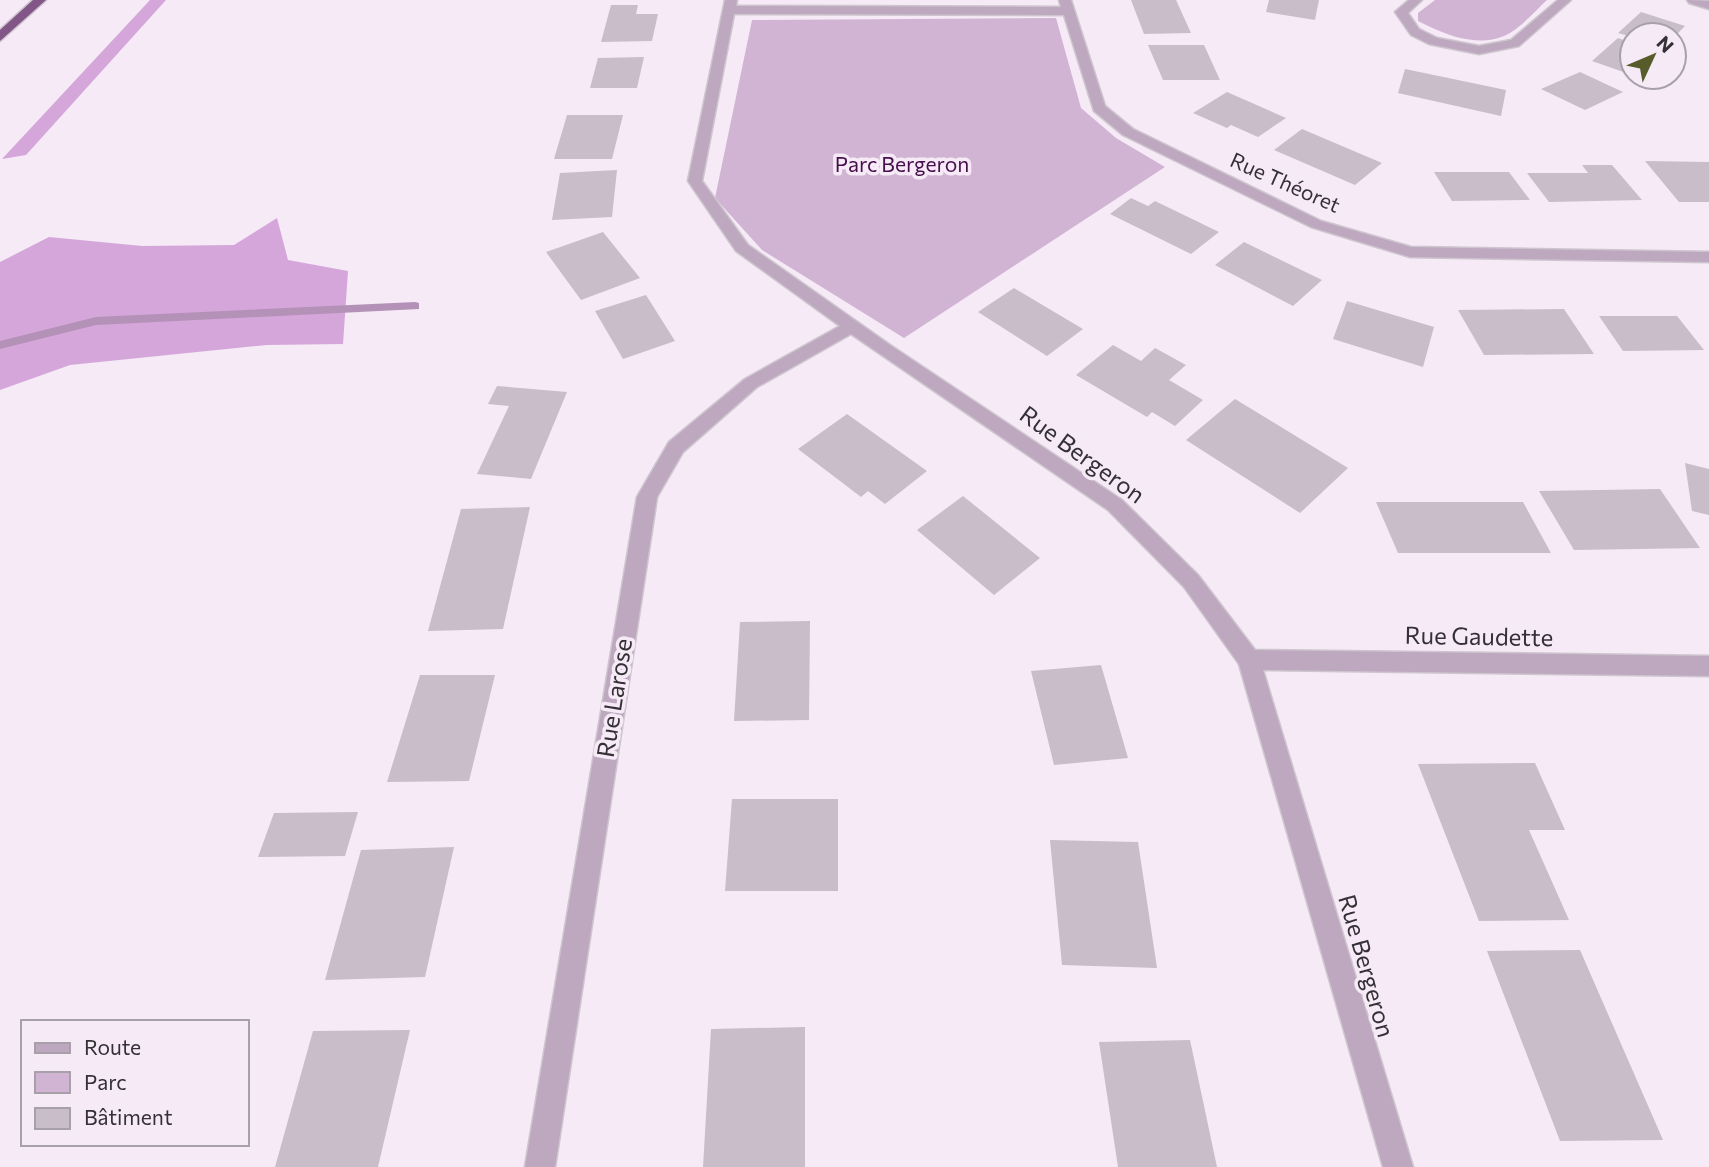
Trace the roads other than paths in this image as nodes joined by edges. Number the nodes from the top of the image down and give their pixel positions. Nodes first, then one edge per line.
1 (40, 0) edge
2 (1416, 0) edge
3 (1565, 0) edge
4 (1693, 0) edge
5 (730, 5) edge
6 (1709, 5) edge
7 (1066, 6) edge
8 (0, 37) edge
9 (1709, 257) edge
10 (852, 326) junction
11 (1249, 660) junction
12 (1709, 666) edge
13 (540, 1167) edge
14 (1398, 1167) edge

1 - 8 highway
2 - 3 street
4 - 6 street
5 - 7 street
5 - 10 street, Rue Bergeron
7 - 9 street, Rue Théoret
10 - 11 street, Rue Bergeron
10 - 13 street, Rue Larose
11 - 12 street, Rue Gaudette
11 - 14 street, Rue Bergeron

